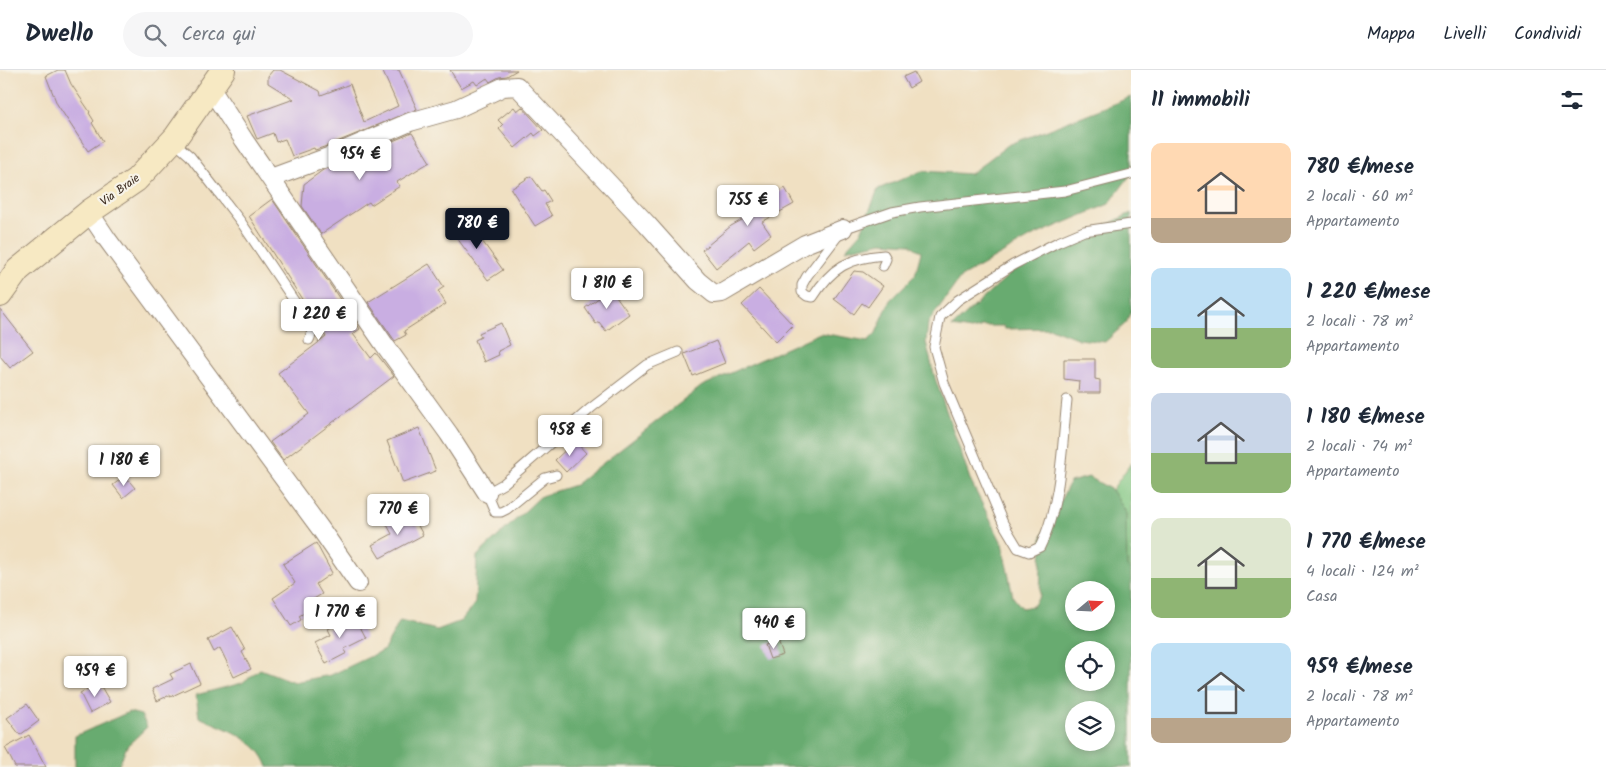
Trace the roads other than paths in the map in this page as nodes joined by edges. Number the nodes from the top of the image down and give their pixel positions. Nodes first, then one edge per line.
1 (217, 79) edge
2 (172, 141) junction
3 (1131, 174) edge
4 (271, 178) junction
5 (89, 212) junction
6 (1131, 224) edge
7 (843, 229) junction
8 (883, 266) dead end
9 (0, 295) edge
10 (309, 340) dead end
11 (678, 352) dead end
12 (1067, 400) dead end
13 (556, 475) dead end
14 (488, 493) junction
15 (358, 583) dead end

1 - 2 street, Via Braie
1 - 4 street
2 - 5 street, Via Braie
2 - 10 lane
3 - 7 lane
4 - 7 street
4 - 14 street
5 - 9 street, Via Braie
5 - 15 street
6 - 12 lane
7 - 8 lane
11 - 14 lane
13 - 14 lane

